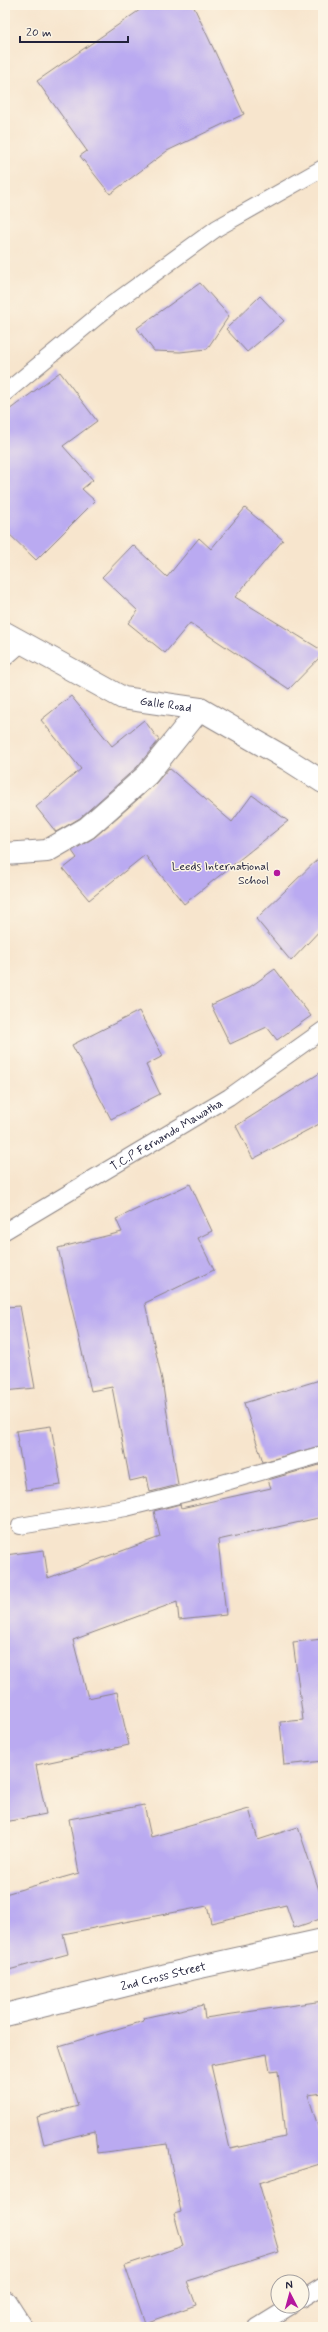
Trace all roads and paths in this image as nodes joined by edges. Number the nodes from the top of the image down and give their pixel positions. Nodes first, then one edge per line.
1 (323, 168) edge
2 (5, 393) edge
3 (14, 638) edge
4 (5, 658) edge
5 (200, 709) junction
6 (323, 782) edge
7 (5, 854) edge
8 (323, 1030) edge
9 (5, 1231) edge
10 (323, 1454) edge
11 (20, 1526) dead end
12 (323, 1940) edge
13 (5, 2015) edge
14 (323, 2286) edge
15 (310, 2294) edge
16 (5, 2302) edge
17 (278, 2314) edge
18 (21, 2327) edge
19 (258, 2327) edge

1 - 2 lane
3 - 4 lane
3 - 5 main road, Galle Road
5 - 6 main road, Galle Road
5 - 7 main road
8 - 9 lane, T.C.P Fernando Mawatha
10 - 11 lane
12 - 13 main road, 2nd Cross Street
14 - 15 lane
16 - 18 main road
17 - 19 lane

